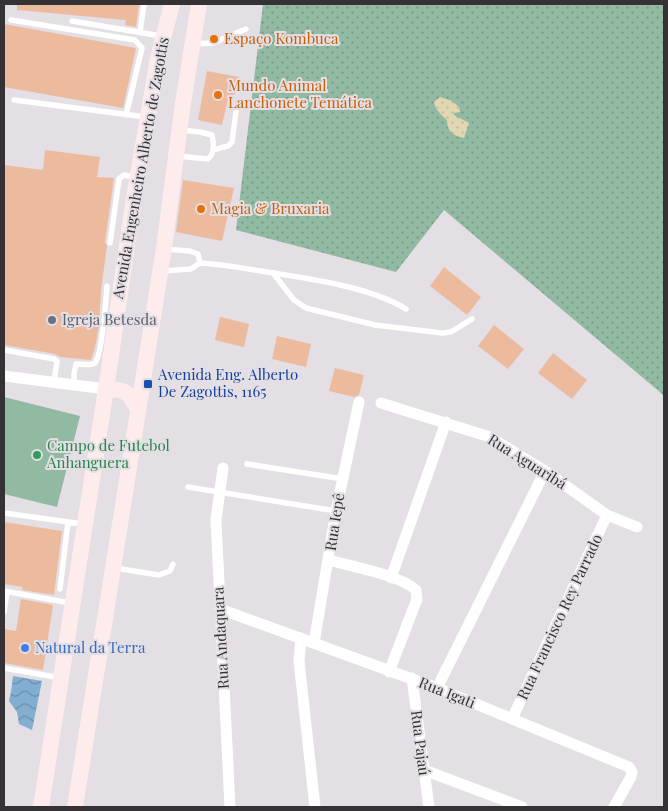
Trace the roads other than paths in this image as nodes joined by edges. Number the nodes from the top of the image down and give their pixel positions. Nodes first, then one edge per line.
1 (144, 4) edge
2 (172, 4) edge
3 (200, 4) edge
4 (11, 20) dead end
5 (72, 21) dead end
6 (246, 29) dead end
7 (140, 32) junction
8 (163, 37) junction
9 (193, 44) junction
10 (14, 100) dead end
11 (236, 112) dead end
12 (126, 115) junction
13 (148, 117) junction
14 (179, 130) junction
15 (213, 150) junction
16 (175, 156) junction
17 (137, 178) junction
18 (110, 243) dead end
19 (164, 248) junction
20 (200, 263) junction
21 (160, 271) junction
22 (274, 273) junction
23 (107, 286) dead end
24 (406, 309) dead end
25 (472, 319) dead end
26 (4, 350) edge
27 (4, 376) edge
28 (54, 382) junction
29 (74, 384) junction
30 (106, 388) junction
31 (359, 402) dead end
32 (381, 403) dead end
33 (138, 408) junction
34 (446, 422) junction
35 (247, 464) dead end
36 (223, 468) dead end
37 (545, 471) junction
38 (342, 479) junction
39 (188, 487) dead end
40 (218, 493) junction
41 (336, 511) junction
42 (4, 512) edge
43 (608, 515) junction
44 (68, 522) junction
45 (85, 525) junction
46 (637, 527) dead end
47 (329, 560) junction
48 (173, 564) dead end
49 (113, 568) junction
50 (391, 578) junction
51 (60, 589) dead end
52 (5, 592) edge
53 (72, 604) junction
54 (220, 608) junction
55 (4, 612) edge
56 (301, 638) junction
57 (314, 642) junction
58 (4, 668) edge
59 (389, 672) junction
60 (60, 678) junction
61 (412, 678) junction
62 (437, 688) junction
63 (512, 719) junction
64 (424, 770) junction
65 (42, 807) edge
66 (75, 807) edge
67 (230, 807) edge
68 (314, 807) edge
69 (428, 807) edge
70 (522, 807) edge
71 (614, 807) edge

1 - 7 lane
2 - 8 main road, Avenida Engenheiro Alberto de Zagottis
3 - 9 main road, Avenida Engenheiro Alberto de Zagottis
4 - 12 lane
5 - 7 lane
6 - 9 lane
7 - 8 lane
8 - 13 main road, Avenida Engenheiro Alberto de Zagottis
9 - 14 main road, Avenida Engenheiro Alberto de Zagottis
10 - 12 lane
11 - 15 lane
12 - 13 lane
13 - 17 main road, Avenida Engenheiro Alberto de Zagottis
14 - 15 lane
14 - 16 main road, Avenida Engenheiro Alberto de Zagottis
15 - 16 lane
16 - 19 main road, Avenida Engenheiro Alberto de Zagottis
17 - 18 lane
17 - 30 main road, Avenida Engenheiro Alberto de Zagottis
19 - 20 lane
19 - 21 main road, Avenida Engenheiro Alberto de Zagottis
20 - 21 lane
20 - 22 lane
21 - 33 main road, Avenida Engenheiro Alberto de Zagottis
22 - 24 lane
22 - 25 lane
23 - 29 lane
26 - 28 lane
27 - 28 street
28 - 29 street
29 - 30 street
30 - 33 main road
30 - 45 main road, Avenida Engenheiro Alberto de Zagottis
31 - 38 street, Rua Iepê
32 - 34 street, Rua Aguaribá
33 - 49 main road, Avenida Engenheiro Alberto de Zagottis
34 - 37 street, Rua Aguaribá
34 - 50 street
35 - 38 lane
36 - 40 street, Rua Andaquara
37 - 43 street, Rua Aguaribá
37 - 62 street
38 - 41 street, Rua Iepê
39 - 40 lane
40 - 41 lane
40 - 54 street, Rua Andaquara
41 - 47 street, Rua Iepê
42 - 44 lane
43 - 46 street, Rua Aguaribá
43 - 63 street, Rua Francisco Rey Parrado
44 - 45 lane
44 - 51 lane
45 - 53 main road, Avenida Engenheiro Alberto de Zagottis
47 - 50 street
47 - 57 street, Rua Iepê
48 - 49 lane
49 - 66 main road, Avenida Engenheiro Alberto de Zagottis
50 - 59 street
52 - 53 lane
52 - 55 lane
53 - 60 main road, Avenida Engenheiro Alberto de Zagottis
54 - 56 street, Rua Igati
54 - 67 street, Rua Andaquara
56 - 57 street, Rua Igati
56 - 68 street
57 - 59 street, Rua Igati
58 - 60 lane
59 - 61 street, Rua Igati
60 - 65 main road, Avenida Engenheiro Alberto de Zagottis
61 - 62 street, Rua Igati
61 - 64 street, Rua Pajaú
62 - 63 street, Rua Igati
63 - 71 street, Rua Igati
64 - 69 street, Rua Pajaú
64 - 70 street

